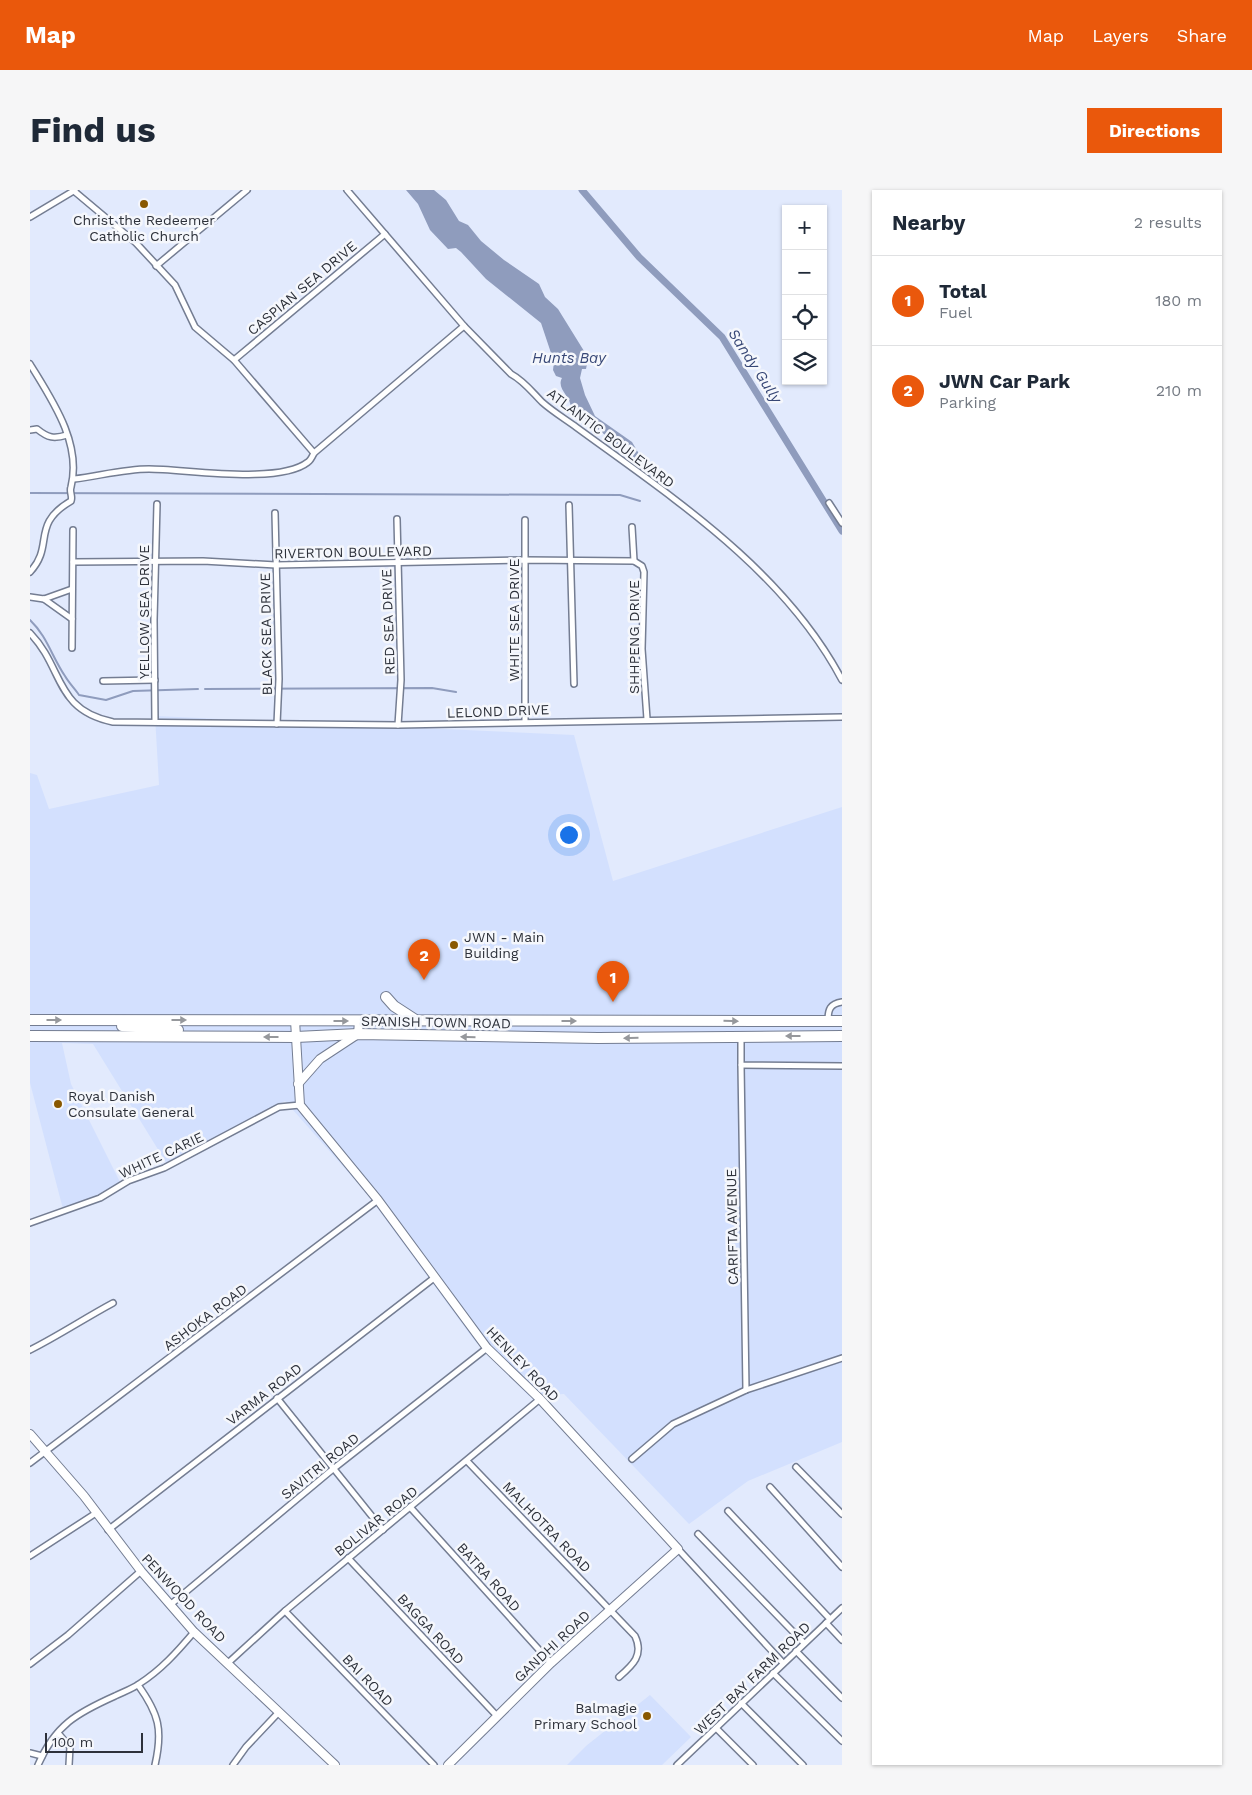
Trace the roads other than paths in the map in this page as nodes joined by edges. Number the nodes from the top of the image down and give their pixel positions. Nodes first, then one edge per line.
1 (75, 190) edge
2 (247, 190) edge
3 (347, 190) edge
4 (30, 217) edge
5 (385, 234) junction
6 (156, 266) junction
7 (464, 326) junction
8 (234, 360) junction
9 (30, 364) edge
10 (30, 430) edge
11 (67, 435) junction
12 (314, 453) junction
13 (74, 479) junction
14 (829, 503) dead end
15 (157, 504) dead end
16 (569, 505) dead end
17 (275, 513) dead end
18 (397, 519) dead end
19 (525, 520) dead end
20 (842, 523) edge
21 (632, 528) dead end
22 (73, 530) dead end
23 (525, 560) junction
24 (156, 561) junction
25 (572, 561) junction
26 (634, 561) junction
27 (73, 562) junction
28 (398, 562) junction
29 (276, 566) junction
30 (30, 572) edge
31 (72, 590) junction
32 (30, 597) edge
33 (44, 599) junction
34 (72, 619) junction
35 (30, 633) edge
36 (72, 648) dead end
37 (155, 680) junction
38 (842, 680) edge
39 (103, 681) dead end
40 (574, 684) dead end
41 (842, 717) edge
42 (648, 719) junction
43 (525, 721) junction
44 (155, 722) junction
45 (277, 724) junction
46 (398, 725) junction
47 (386, 996) dead end
48 (842, 1002) edge
49 (30, 1020) edge
50 (78, 1020) junction
51 (295, 1020) junction
52 (359, 1021) junction
53 (417, 1021) junction
54 (597, 1021) junction
55 (828, 1022) junction
56 (842, 1022) edge
57 (358, 1034) junction
58 (30, 1036) edge
59 (182, 1036) junction
60 (741, 1036) junction
61 (842, 1036) edge
62 (296, 1037) junction
63 (598, 1038) junction
64 (741, 1064) junction
65 (842, 1066) edge
66 (298, 1084) junction
67 (300, 1105) junction
68 (378, 1200) junction
69 (30, 1223) edge
70 (434, 1278) junction
71 (113, 1303) dead end
72 (487, 1348) junction
73 (30, 1350) edge
74 (842, 1358) edge
75 (746, 1390) junction
76 (277, 1398) junction
77 (540, 1399) junction
78 (30, 1434) edge
79 (46, 1452) junction
80 (632, 1459) dead end
81 (467, 1461) junction
82 (30, 1463) edge
83 (796, 1467) dead end
84 (333, 1469) junction
85 (770, 1487) dead end
86 (410, 1507) junction
87 (728, 1511) dead end
88 (96, 1513) junction
89 (842, 1514) edge
90 (108, 1530) junction
91 (383, 1530) junction
92 (698, 1534) dead end
93 (678, 1550) junction
94 (30, 1556) edge
95 (348, 1558) junction
96 (842, 1567) edge
97 (141, 1571) junction
98 (170, 1605) junction
99 (842, 1608) edge
100 (611, 1609) junction
101 (285, 1611) junction
102 (828, 1621) junction
103 (194, 1632) junction
104 (842, 1640) edge
105 (804, 1643) junction
106 (796, 1650) junction
107 (228, 1663) junction
108 (551, 1663) junction
109 (783, 1663) junction
110 (30, 1664) edge
111 (772, 1673) junction
112 (619, 1677) dead end
113 (138, 1685) junction
114 (842, 1698) edge
115 (741, 1703) junction
116 (279, 1712) junction
117 (497, 1716) junction
118 (716, 1728) junction
119 (58, 1733) junction
120 (842, 1741) edge
121 (30, 1753) edge
122 (42, 1756) junction
123 (330, 1763) edge
124 (38, 1765) edge
125 (69, 1765) edge
126 (155, 1765) edge
127 (233, 1765) edge
128 (434, 1765) edge
129 (448, 1765) edge
130 (677, 1765) edge
131 (754, 1765) edge
132 (803, 1765) edge

1 - 4 street
1 - 6 street
2 - 6 street
3 - 5 street, ATLANTIC BOULEVARD
5 - 7 street, ATLANTIC BOULEVARD
5 - 8 street, CASPIAN SEA DRIVE
6 - 8 street
7 - 12 street
7 - 38 street, ATLANTIC BOULEVARD
8 - 12 street
9 - 11 street
10 - 11 street
11 - 13 street
12 - 13 street
13 - 30 street
14 - 20 street
15 - 24 street, YELLOW SEA DRIVE
16 - 25 street
17 - 29 street, BLACK SEA DRIVE
18 - 28 street, RED SEA DRIVE
19 - 23 street, WHITE SEA DRIVE
21 - 26 street
22 - 27 street
23 - 25 street, RIVERTON BOULEVARD
23 - 28 street, RIVERTON BOULEVARD
23 - 43 street, WHITE SEA DRIVE
24 - 27 street, RIVERTON BOULEVARD
24 - 29 street, RIVERTON BOULEVARD
24 - 37 street, YELLOW SEA DRIVE
25 - 26 street, RIVERTON BOULEVARD
25 - 40 street
26 - 42 street, SHHPENG DRIVE
27 - 31 street
28 - 29 street, RIVERTON BOULEVARD
28 - 46 street, RED SEA DRIVE
29 - 45 street, BLACK SEA DRIVE
31 - 33 street
31 - 34 street
32 - 33 street
33 - 34 street
34 - 36 street
35 - 44 street, LELOND DRIVE
37 - 39 street
37 - 44 street, YELLOW SEA DRIVE
41 - 42 street, LELOND DRIVE
42 - 43 street, LELOND DRIVE
43 - 46 street, LELOND DRIVE
44 - 45 street, LELOND DRIVE
45 - 46 street, LELOND DRIVE
47 - 53 highway
48 - 55 street
49 -> 50 highway, SPANISH TOWN ROAD
50 -> 51 highway, SPANISH TOWN ROAD
50 - 59 highway
51 -> 52 highway, SPANISH TOWN ROAD
51 - 62 street
52 - 53 highway, SPANISH TOWN ROAD
52 - 57 street
53 -> 54 highway, SPANISH TOWN ROAD
54 -> 55 highway, SPANISH TOWN ROAD
54 - 63 highway
55 - 56 highway, SPANISH TOWN ROAD
57 - 62 highway, SPANISH TOWN ROAD
63 -> 57 highway, SPANISH TOWN ROAD
57 - 66 street
58 - 59 highway, SPANISH TOWN ROAD
62 -> 59 highway, SPANISH TOWN ROAD
61 -> 60 highway, SPANISH TOWN ROAD
60 -> 63 highway, SPANISH TOWN ROAD
60 - 64 street, CARIFTA AVENUE
62 - 66 street
64 - 65 street
64 - 75 street, CARIFTA AVENUE
66 - 67 street
67 - 68 street, HENLEY ROAD
67 - 69 street, WHITE CARIE
68 - 70 street, HENLEY ROAD
68 - 79 street, ASHOKA ROAD
70 - 72 street, HENLEY ROAD
70 - 76 street, VARMA ROAD
71 - 73 street
72 - 77 street, HENLEY ROAD
72 - 84 street, SAVITRI ROAD
74 - 75 street
75 - 80 street
76 - 84 street
76 - 90 street, VARMA ROAD
77 - 81 street, BOLIVAR ROAD
77 - 93 street, HENLEY ROAD
78 - 79 street, PENWOOD ROAD
79 - 82 street, ASHOKA ROAD
79 - 88 street, PENWOOD ROAD
81 - 86 street, BOLIVAR ROAD
81 - 100 street, MALHOTRA ROAD
83 - 89 street
84 - 91 street
84 - 98 street, SAVITRI ROAD
85 - 96 street
86 - 91 street, BOLIVAR ROAD
86 - 108 street, BATRA ROAD
87 - 102 street
88 - 90 street, PENWOOD ROAD
88 - 94 street
90 - 97 street, PENWOOD ROAD
91 - 95 street, BOLIVAR ROAD
92 - 105 street
93 - 100 street, GANDHI ROAD
93 - 109 street, HENLEY ROAD
95 - 101 street, BOLIVAR ROAD
95 - 117 street, BAGGA ROAD
97 - 98 street, PENWOOD ROAD
97 - 110 street
98 - 103 street, PENWOOD ROAD
99 - 102 street, WEST BAY FARM ROAD
100 - 108 street, GANDHI ROAD
100 - 112 street, MALHOTRA ROAD
101 - 107 street, BOLIVAR ROAD
101 - 128 street, BAI ROAD
102 - 104 street
102 - 105 street, WEST BAY FARM ROAD
103 - 107 street, PENWOOD ROAD
103 - 113 street
105 - 106 street, WEST BAY FARM ROAD
106 - 109 street, WEST BAY FARM ROAD
106 - 114 street
107 - 116 street, PENWOOD ROAD
108 - 117 street, GANDHI ROAD
109 - 111 street, WEST BAY FARM ROAD
111 - 115 street, WEST BAY FARM ROAD
111 - 120 street
113 - 119 street
113 - 126 street
115 - 118 street, WEST BAY FARM ROAD
115 - 132 street
116 - 123 street, PENWOOD ROAD
116 - 127 street
117 - 129 street, GANDHI ROAD
118 - 130 street, WEST BAY FARM ROAD
118 - 131 street
119 - 122 street
119 - 125 street
121 - 122 street
122 - 124 street

